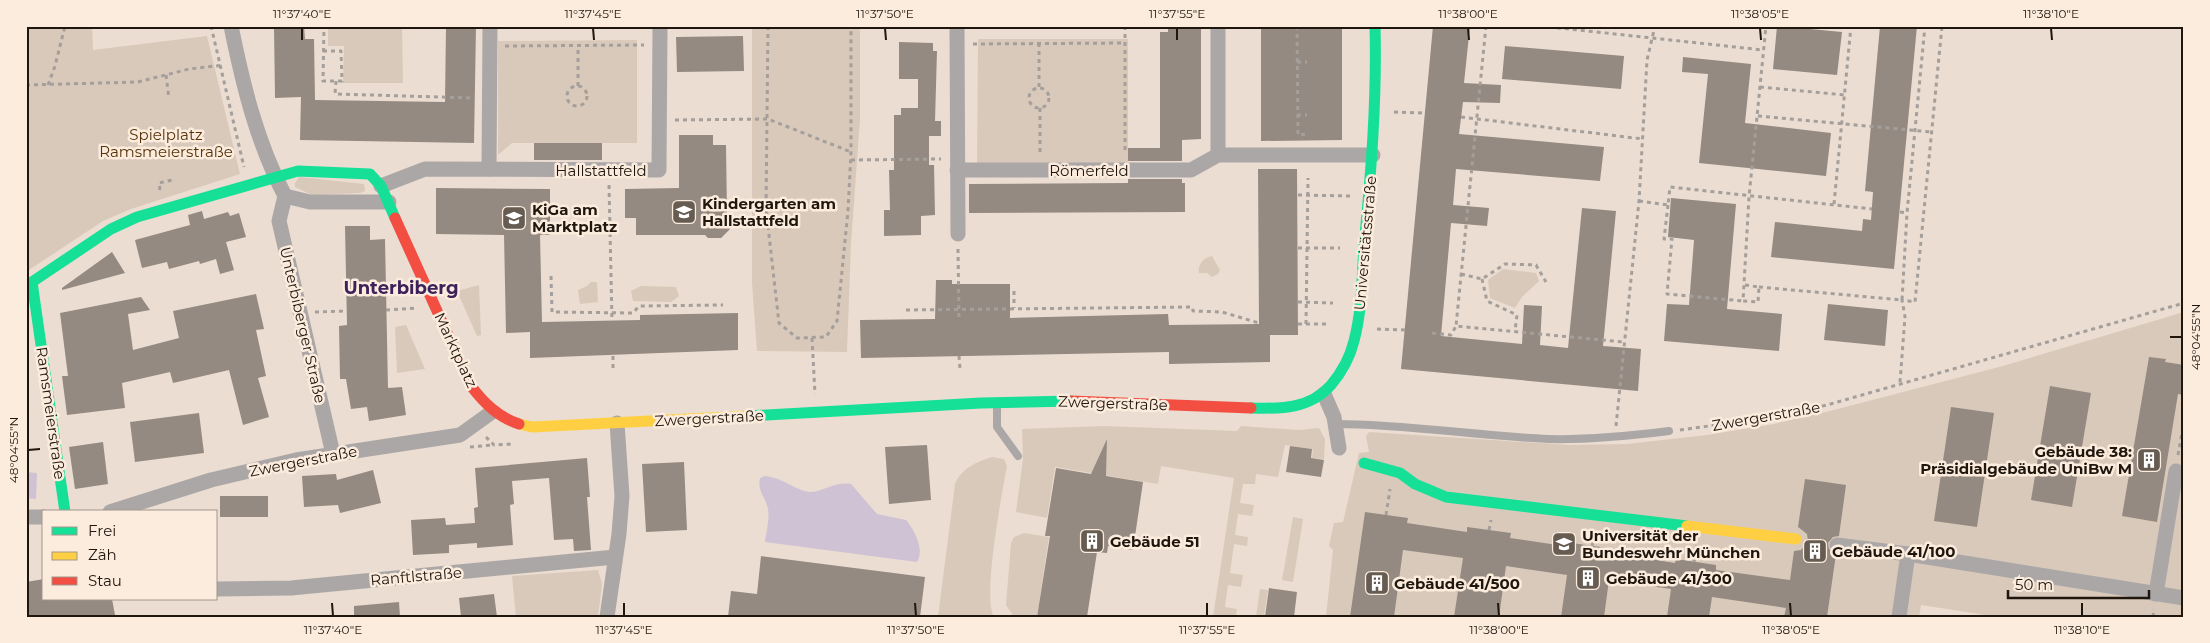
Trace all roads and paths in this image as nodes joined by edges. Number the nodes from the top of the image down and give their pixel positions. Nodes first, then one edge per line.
1 (65, 26) edge
2 (211, 26) edge
3 (231, 26) edge
4 (324, 26) edge
5 (490, 26) edge
6 (738, 26) edge
7 (768, 26) edge
8 (851, 26) edge
9 (957, 26) edge
10 (1125, 26) edge
11 (1218, 26) edge
12 (1297, 26) edge
13 (1375, 26) edge
14 (1486, 26) edge
15 (1541, 26) edge
16 (1655, 26) edge
17 (1766, 26) edge
18 (1851, 26) edge
19 (1925, 26) edge
20 (1942, 26) edge
21 (660, 27) edge
22 (1653, 37) junction
23 (1039, 43) junction
24 (1125, 43) junction
25 (957, 44) junction
26 (660, 45) junction
27 (489, 46) junction
28 (578, 46) junction
29 (1763, 50) junction
30 (323, 51) junction
31 (1297, 62) junction
32 (1307, 62) dead end
33 (238, 63) junction
34 (220, 66) junction
35 (166, 75) junction
36 (336, 81) junction
37 (28, 85) edge
38 (48, 85) junction
39 (578, 86) junction
40 (1760, 87) junction
41 (1039, 88) junction
42 (1845, 95) junction
43 (489, 98) junction
44 (169, 99) dead end
45 (1040, 108) junction
46 (1376, 112) junction
47 (1425, 113) dead end
48 (1297, 115) junction
49 (1308, 115) dead end
50 (1758, 116) junction
51 (1461, 117) dead end
52 (768, 118) junction
53 (660, 120) junction
54 (1477, 120) junction
55 (1842, 124) junction
56 (1915, 130) junction
57 (1932, 132) junction
58 (1308, 134) dead end
59 (1643, 139) junction
60 (851, 152) junction
61 (1218, 155) junction
62 (1373, 155) junction
63 (851, 160) junction
64 (957, 164) junction
65 (489, 170) junction
66 (609, 170) junction
67 (1040, 170) junction
68 (1125, 170) junction
69 (275, 178) junction
70 (1308, 178) dead end
71 (250, 184) junction
72 (381, 186) junction
73 (1298, 195) dead end
74 (1308, 195) junction
75 (285, 196) junction
76 (1749, 196) junction
77 (1369, 197) junction
78 (1639, 201) junction
79 (389, 202) junction
80 (1668, 204) junction
81 (1834, 204) junction
82 (1872, 209) dead end
83 (1900, 212) dead end
84 (1907, 213) junction
85 (958, 234) joint
86 (1298, 248) dead end
87 (1308, 248) junction
88 (1340, 248) dead end
89 (1461, 274) junction
90 (551, 276) dead end
91 (1482, 279) junction
92 (1546, 282) dead end
93 (29, 284) edge
94 (1745, 285) junction
95 (1759, 287) junction
96 (1014, 291) dead end
97 (1902, 300) junction
98 (1744, 301) junction
99 (1298, 302) dead end
100 (1308, 302) junction
101 (1333, 303) dead end
102 (2184, 304) edge
103 (723, 305) dead end
104 (419, 308) dead end
105 (1014, 308) junction
106 (959, 309) junction
107 (386, 310) dead end
108 (906, 310) dead end
109 (347, 311) dead end
110 (300, 312) junction
111 (612, 312) junction
112 (959, 318) dead end
113 (612, 321) dead end
114 (1259, 323) dead end
115 (1298, 324) dead end
116 (1306, 324) junction
117 (1329, 324) dead end
118 (1456, 326) junction
119 (1377, 329) dead end
120 (1405, 330) dead end
121 (1515, 331) junction
122 (1432, 333) dead end
123 (812, 338) junction
124 (1623, 342) junction
125 (613, 356) dead end
126 (959, 356) dead end
127 (814, 368) dead end
128 (960, 369) dead end
129 (613, 372) dead end
130 (1900, 383) junction
131 (1324, 394) junction
132 (997, 403) junction
133 (492, 412) junction
134 (2184, 421) edge
135 (617, 422) junction
136 (1335, 424) junction
137 (1669, 431) joint
138 (1614, 437) junction
139 (1339, 448) dead end
140 (332, 454) junction
141 (1018, 456) dead end
142 (1364, 463) dead end
143 (1392, 471) junction
144 (2176, 471) joint
145 (65, 510) edge
146 (118, 510) edge
147 (1386, 515) dead end
148 (26, 517) edge
149 (42, 518) edge
150 (1796, 539) dead end
151 (1837, 545) dead end
152 (1908, 554) junction
153 (615, 557) junction
154 (218, 590) edge
155 (2156, 594) junction
156 (2184, 598) edge
157 (608, 617) edge
158 (1899, 617) edge

1 - 38 path
2 - 34 path
3 - 33 street
4 - 30 path
5 - 27 street
6 - 21 path
7 - 52 path
8 - 60 path
9 - 25 street
10 - 24 path
11 - 61 street
12 - 31 path
13 - 46 street, Universitätsstraße
14 - 54 path
15 - 22 path
16 - 22 path
17 - 29 path
18 - 42 path
19 - 56 path
20 - 57 path
21 - 26 street, Hallstattfeld
22 - 29 path
22 - 59 path
23 - 24 path
23 - 25 path
23 - 41 path
24 - 68 path
25 - 64 street
26 - 28 path
26 - 53 street, Hallstattfeld
27 - 28 path
27 - 43 street
28 - 39 path
29 - 40 path
30 - 36 path
30 - 36 path
31 - 32 path
31 - 48 path
33 - 34 path
33 - 69 street
34 - 35 path
34 - 71 path
35 - 38 path
35 - 44 path
36 - 43 path
37 - 38 path
39 - 39 path
40 - 42 path
40 - 50 path
41 - 45 path
41 - 45 path
42 - 55 path
43 - 65 street
45 - 67 path
46 - 47 path
46 - 62 street, Universitätsstraße
48 - 49 path
48 - 58 path
50 - 55 path
50 - 76 path
51 - 54 path
52 - 53 path
52 - 60 path
52 - 123 path
53 - 66 street, Hallstattfeld
54 - 59 path
54 - 89 path
55 - 56 path
55 - 81 path
56 - 57 path
56 - 84 path
57 - 97 path
59 - 78 path
60 - 63 path
61 - 62 street, Römerfeld
61 - 68 street, Römerfeld
62 - 77 street, Universitätsstraße
63 - 64 path
63 - 123 path
64 - 67 street, Römerfeld
64 - 85 street
65 - 66 street, Hallstattfeld
65 - 72 street, Hallstattfeld
66 - 111 path
67 - 68 street, Römerfeld
69 - 71 street, Ramsmeierstraße
69 - 72 street
69 - 75 street
70 - 74 path
71 - 93 street, Ramsmeierstraße
72 - 79 street, Marktplatz
73 - 74 path
74 - 77 path
74 - 87 path
75 - 79 street
75 - 110 street, Unterbiberger Straße
76 - 80 path
76 - 81 path
76 - 94 path
77 - 131 street, Universitätsstraße
78 - 80 path
78 - 124 path
79 - 133 street, Marktplatz
80 - 98 path
81 - 82 path
83 - 84 path
84 - 97 path
85 - 106 path
86 - 87 path
87 - 88 path
87 - 100 path
89 - 91 path
89 - 118 path
90 - 111 path
91 - 92 path
91 - 121 path
93 - 145 street, Ramsmeierstraße
94 - 95 path
94 - 98 path
95 - 97 path
95 - 98 path
96 - 105 path
97 - 130 path
99 - 100 path
100 - 101 path
100 - 116 path
102 - 130 path, Zwergerstraße
103 - 111 path
104 - 107 path
105 - 106 path
105 - 114 path
106 - 108 path
106 - 112 path
109 - 110 path
110 - 140 street, Unterbiberger Straße
111 - 113 path
115 - 116 path
116 - 117 path
118 - 121 path
118 - 122 path
119 - 120 path
121 - 124 path
123 - 127 path
124 - 138 path
125 - 129 path
126 - 128 path
130 - 137 path, Zwergerstraße
131 - 132 street, Zwergerstraße
131 - 136 street
132 - 135 street, Zwergerstraße
132 - 141 lane
133 - 135 street, Zwergerstraße
133 - 140 street, Zwergerstraße
134 - 144 path
135 - 153 street
136 - 138 lane
136 - 139 street
137 - 138 lane
140 - 146 street, Zwergerstraße
142 - 143 street
143 - 147 path
143 - 150 street
144 - 155 street
148 - 149 street
151 - 152 street
152 - 155 street
152 - 158 street
153 - 154 street, Ranftlstraße
153 - 157 street
155 - 156 street

